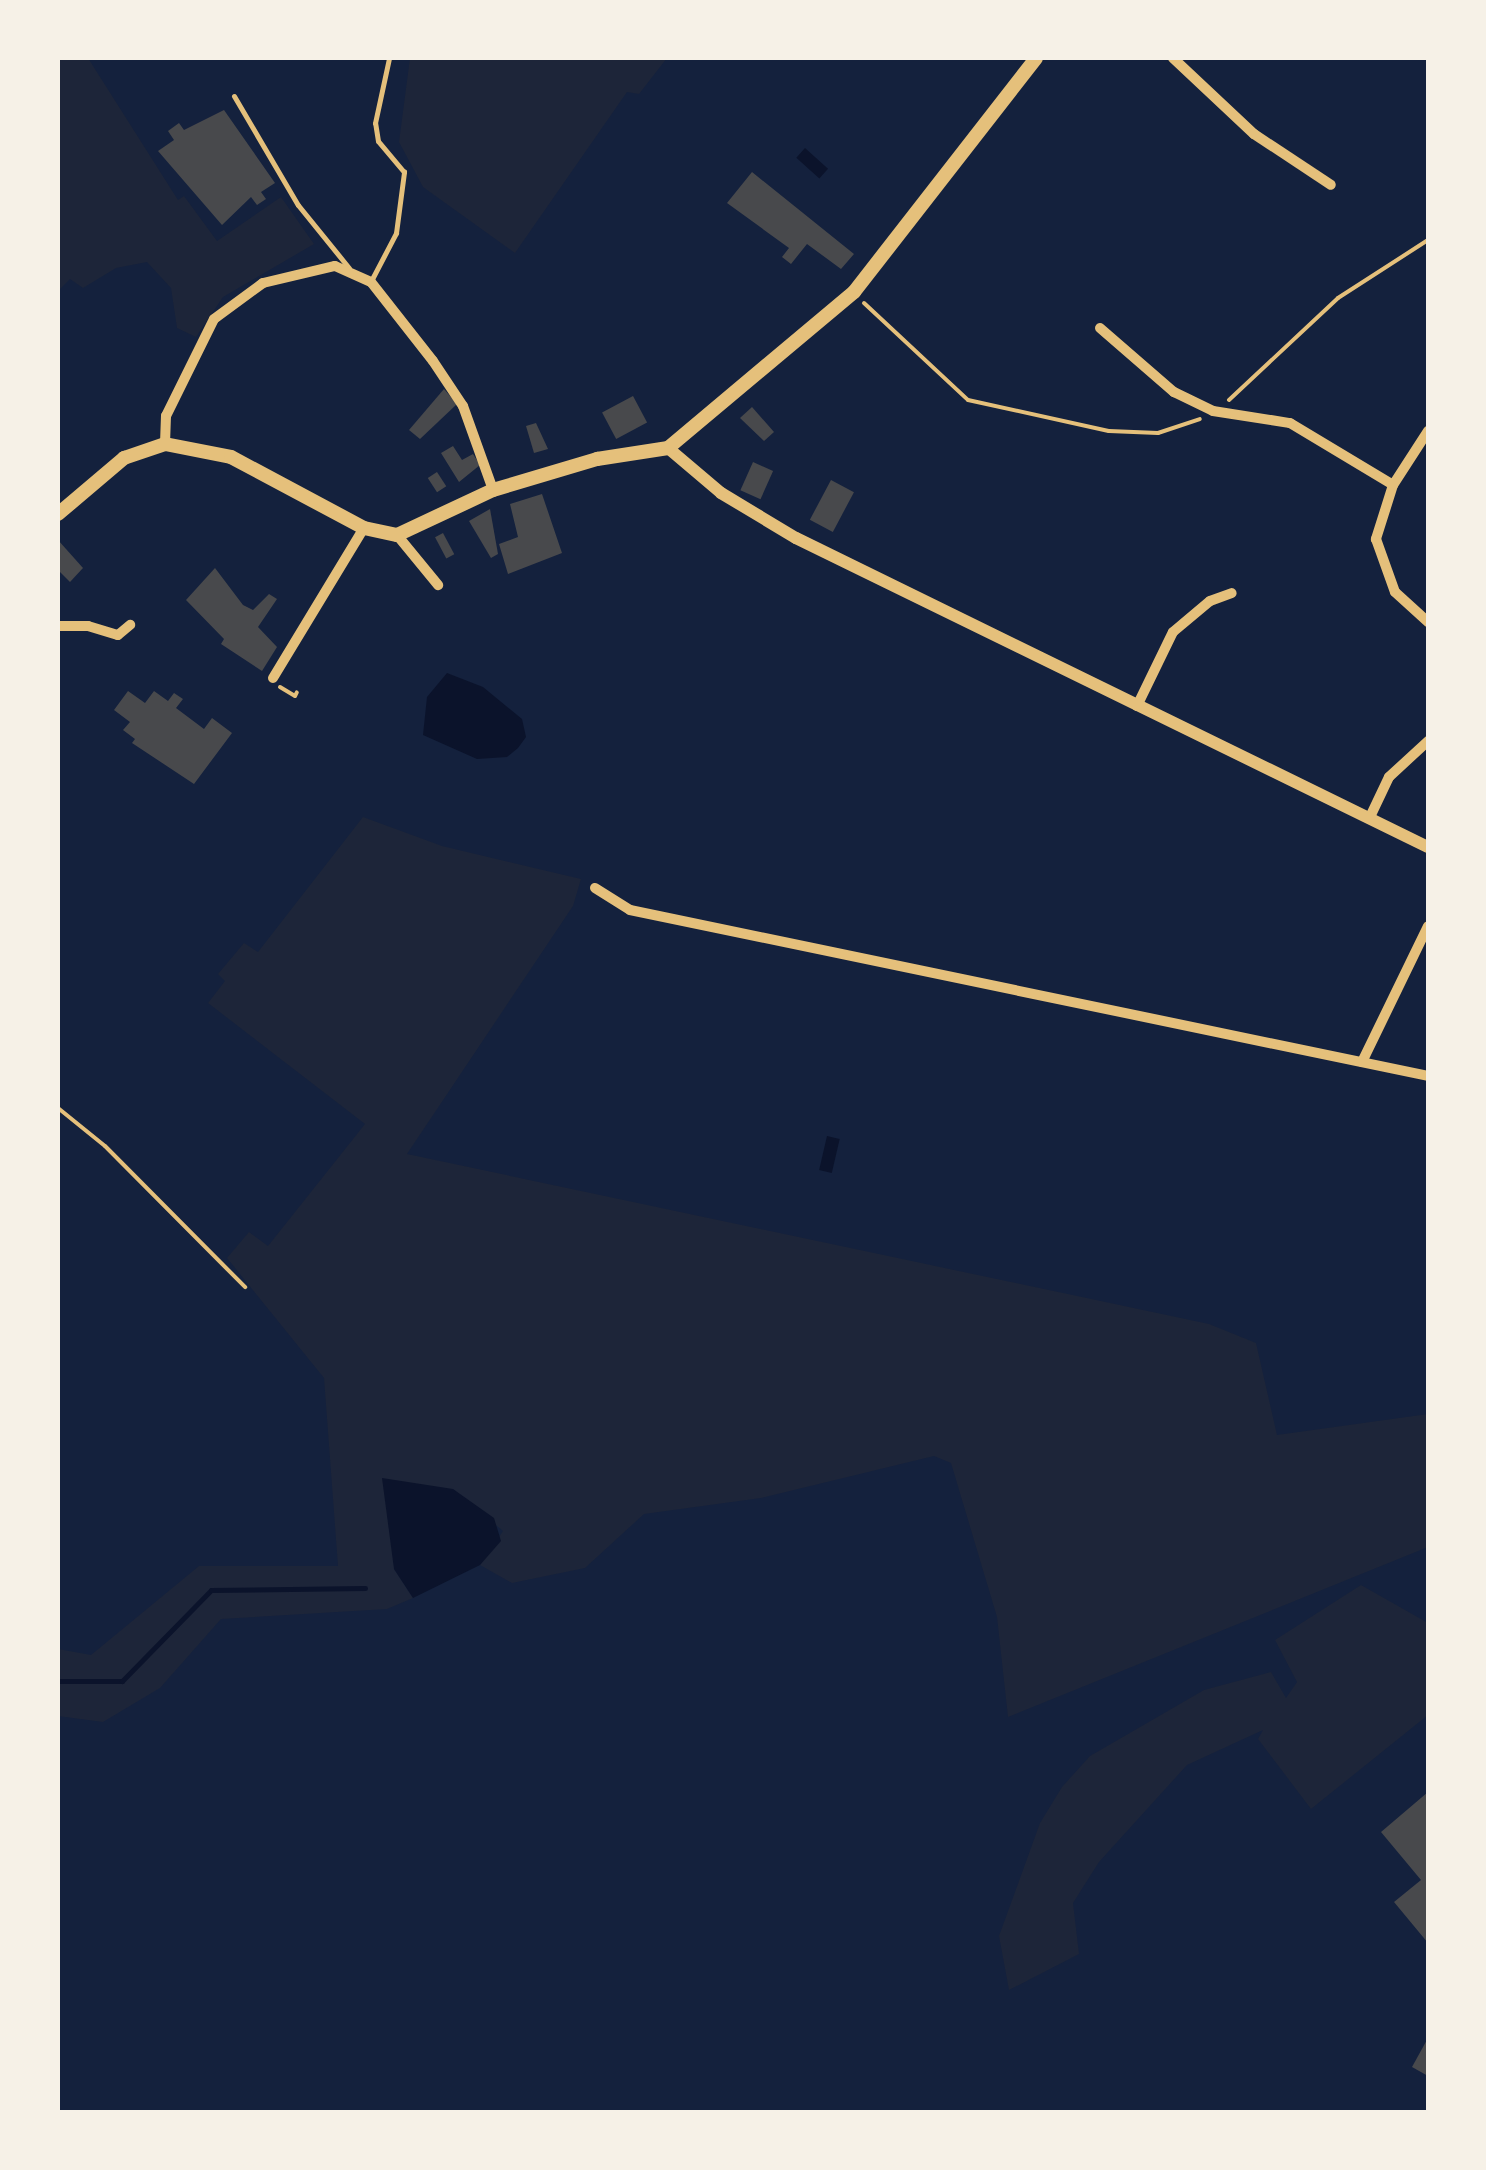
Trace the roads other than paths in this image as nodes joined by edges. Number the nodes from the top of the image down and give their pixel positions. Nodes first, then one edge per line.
1 (389, 58) edge
2 (1036, 58) edge
3 (1173, 58) edge
4 (234, 96) dead end
5 (1331, 185) dead end
6 (349, 268) junction
7 (371, 282) junction
8 (1100, 328) dead end
9 (1428, 431) edge
10 (165, 444) junction
11 (668, 448) junction
12 (1393, 485) junction
13 (493, 490) junction
14 (58, 514) edge
15 (364, 528) junction
16 (398, 536) junction
17 (438, 585) dead end
18 (1232, 593) dead end
19 (1428, 622) edge
20 (58, 626) edge
21 (130, 626) dead end
22 (273, 680) road end
23 (1137, 706) junction
24 (1428, 741) edge
25 (1370, 817) junction
26 (1428, 846) edge
27 (595, 888) dead end
28 (1428, 926) edge
29 (1362, 1062) junction
30 (1428, 1076) edge

1 - 7 lane
2 - 11 main road
3 - 5 street
4 - 6 lane
6 - 7 street
6 - 10 street
7 - 13 street
8 - 12 street
9 - 12 street
10 - 14 main road
10 - 15 main road
11 - 13 main road
11 - 23 street
12 - 19 street
13 - 16 main road
15 - 16 main road
15 - 22 street
16 - 17 street
18 - 23 street
20 - 21 street
23 - 25 street
24 - 25 street
25 - 26 street
27 - 29 street
28 - 29 street
29 - 30 street

